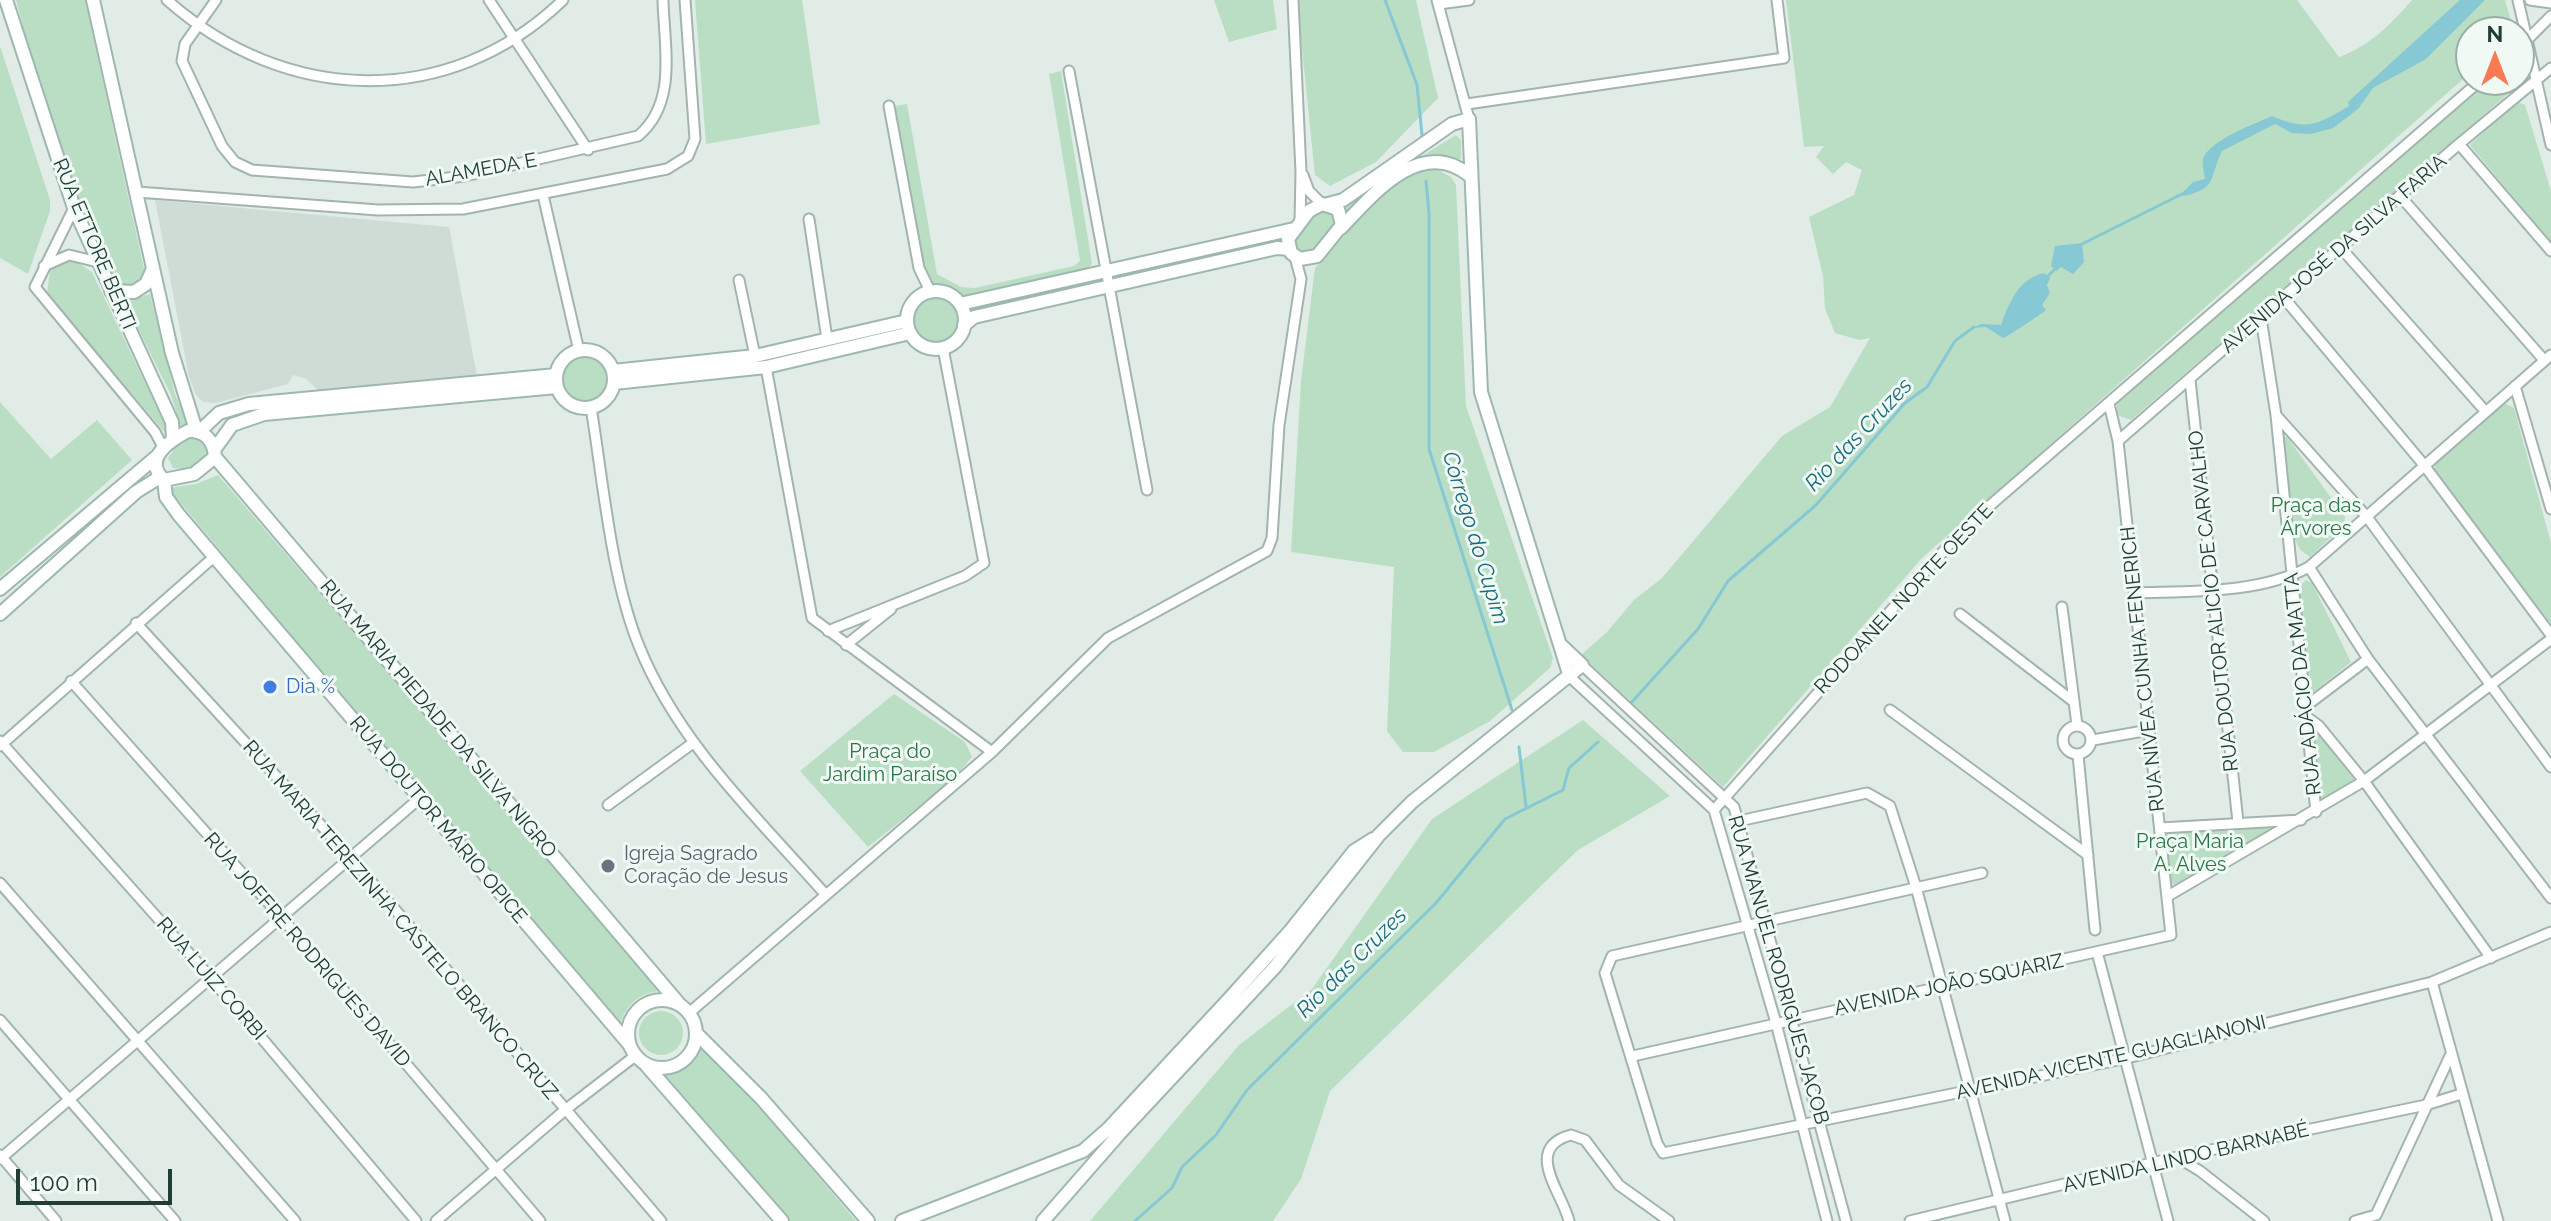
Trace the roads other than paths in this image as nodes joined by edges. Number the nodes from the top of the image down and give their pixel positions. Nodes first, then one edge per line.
1 (6, 0) edge
2 (93, 0) edge
3 (167, 0) edge
4 (216, 0) edge
5 (489, 0) edge
6 (563, 0) edge
7 (663, 0) edge
8 (685, 0) edge
9 (1293, 0) edge
10 (1469, 0) edge
11 (1777, 0) edge
12 (2530, 0) edge
13 (1438, 2) edge
14 (2551, 3) edge
15 (2551, 16) edge
16 (197, 27) junction
17 (2535, 33) edge
18 (516, 41) junction
19 (2551, 68) edge
20 (1069, 71) dead end
21 (2535, 72) edge
22 (2537, 81) junction
23 (2463, 96) edge
24 (1467, 104) junction
25 (889, 106) dead end
26 (1469, 119) junction
27 (2459, 144) junction
28 (2551, 145) edge
29 (588, 150) junction
30 (1301, 172) junction
31 (1470, 176) junction
32 (137, 192) junction
33 (543, 195) junction
34 (2401, 197) junction
35 (1325, 204) junction
36 (74, 208) junction
37 (809, 219) dead end
38 (1297, 226) junction
39 (1341, 228) junction
40 (2341, 248) junction
41 (2551, 251) edge
42 (1292, 253) junction
43 (1317, 256) junction
44 (98, 262) junction
45 (44, 266) junction
46 (153, 269) junction
47 (1106, 270) junction
48 (1301, 279) junction
49 (739, 280) dead end
50 (1109, 285) junction
51 (111, 291) junction
52 (930, 291) junction
53 (2284, 298) junction
54 (960, 304) junction
55 (2261, 318) junction
56 (964, 325) junction
57 (908, 327) junction
58 (827, 339) junction
59 (943, 348) junction
60 (579, 351) junction
61 (755, 356) junction
62 (2547, 358) edge
63 (766, 367) junction
64 (614, 377) junction
65 (2190, 380) junction
66 (557, 381) junction
67 (2515, 386) junction
68 (2109, 404) junction
69 (591, 407) junction
70 (2486, 412) junction
71 (2276, 415) junction
72 (198, 431) junction
73 (2118, 441) junction
74 (164, 448) junction
75 (214, 454) junction
76 (2424, 465) junction
77 (162, 479) junction
78 (1147, 490) dead end
79 (2551, 509) edge
80 (2367, 517) junction
81 (215, 556) junction
82 (2309, 567) junction
83 (2291, 577) junction
84 (0, 589) edge
85 (2215, 590) junction
86 (2136, 593) junction
87 (901, 602) junction
88 (2062, 607) dead end
89 (0, 614) edge
90 (1960, 614) dead end
91 (136, 623) junction
92 (828, 631) junction
93 (2551, 637) edge
94 (846, 645) junction
95 (1562, 646) junction
96 (2368, 659) junction
97 (1582, 665) junction
98 (1570, 677) junction
99 (71, 681) junction
100 (2490, 687) junction
101 (2074, 702) junction
102 (2306, 706) junction
103 (1890, 710) dead end
104 (2308, 718) junction
105 (2077, 725) junction
106 (2149, 730) junction
107 (2425, 733) junction
108 (2093, 740) junction
109 (693, 743) junction
110 (1, 744) edge
111 (992, 752) junction
112 (2078, 755) junction
113 (2551, 767) edge
114 (2364, 781) junction
115 (420, 798) junction
116 (1725, 798) junction
117 (608, 805) dead end
118 (1714, 810) junction
119 (2316, 812) junction
120 (2302, 820) junction
121 (1739, 821) junction
122 (2238, 822) junction
123 (2160, 828) junction
124 (1379, 835) junction
125 (2088, 855) junction
126 (351, 858) junction
127 (1982, 873) dead end
128 (0, 883) edge
129 (1916, 887) junction
130 (825, 894) junction
131 (2168, 896) junction
132 (2551, 898) edge
133 (281, 917) junction
134 (1766, 920) junction
135 (1748, 923) junction
136 (2095, 930) dead end
137 (2551, 932) edge
138 (2171, 935) joint
139 (2097, 952) junction
140 (2491, 958) junction
141 (211, 978) junction
142 (2432, 982) junction
143 (1941, 989) junction
144 (684, 1009) junction
145 (1794, 1019) junction
146 (0, 1020) edge
147 (1776, 1023) junction
148 (696, 1033) junction
149 (140, 1040) junction
150 (632, 1050) junction
151 (1633, 1056) junction
152 (2450, 1056) junction
153 (2123, 1059) junction
154 (646, 1065) junction
155 (1968, 1091) junction
156 (2461, 1094) junction
157 (71, 1099) junction
158 (2426, 1105) junction
159 (565, 1110) junction
160 (1821, 1119) junction
161 (1803, 1122) junction
162 (1, 1157) edge
163 (2177, 1157) junction
164 (2152, 1163) junction
165 (495, 1169) junction
166 (2000, 1201) junction
167 (2377, 1218) edge
168 (56, 1221) edge
169 (175, 1221) edge
170 (295, 1221) edge
171 (416, 1221) edge
172 (436, 1221) edge
173 (540, 1221) edge
174 (661, 1221) edge
175 (782, 1221) edge
176 (868, 1221) edge
177 (902, 1221) edge
178 (1043, 1221) edge
179 (1569, 1221) edge
180 (1669, 1221) edge
181 (1827, 1221) edge
182 (1846, 1221) edge
183 (1910, 1221) edge
184 (2005, 1221) edge
185 (2168, 1221) edge
186 (2264, 1221) edge
187 (2355, 1221) edge
188 (2498, 1221) edge

1 - 36 street, RUA ETTORE BERTI
2 - 32 street, RUA ETTORE BERTI
3 - 16 street
4 - 16 street, ALAMEDA E
5 - 18 street
6 - 18 street
7 - 29 street, ALAMEDA E
8 - 33 street
9 - 30 street
10 - 13 street
11 - 24 street
12 - 14 street
13 - 24 street, RUA MANUEL RODRIGUES JACOB
15 - 17 street
16 - 18 street
16 - 29 street, ALAMEDA E
18 - 29 street
19 - 22 street, AVENIDA JOSÉ DA SILVA FARIA
20 - 47 street
21 - 22 street
22 - 27 street, AVENIDA JOSÉ DA SILVA FARIA
22 - 28 street
23 - 68 street, RODOANEL NORTE OESTE
24 - 26 street, RUA MANUEL RODRIGUES JACOB
25 - 52 street
26 - 31 street, RUA MANUEL RODRIGUES JACOB
26 - 35 street
27 - 34 street, AVENIDA JOSÉ DA SILVA FARIA
27 - 41 street
30 - 35 street
30 - 38 street
31 - 39 street
31 - 95 street, RUA MANUEL RODRIGUES JACOB
32 - 33 street
32 - 46 street, RUA ETTORE BERTI
33 - 60 street
34 - 40 street, AVENIDA JOSÉ DA SILVA FARIA
34 - 62 street
35 - 38 street
35 - 39 street
36 - 44 street, RUA ETTORE BERTI
36 - 45 street
37 - 58 street
38 - 42 street
38 - 47 street
39 - 43 street
40 - 53 street, AVENIDA JOSÉ DA SILVA FARIA
40 - 70 street
42 - 43 street
42 - 48 street
42 - 50 street
43 - 48 street
44 - 45 street
44 - 51 street, RUA ETTORE BERTI
45 - 74 street
46 - 51 street
46 - 72 street, RUA ETTORE BERTI
47 - 50 street
47 - 54 street
48 - 111 street
49 - 61 street
50 - 56 street
50 - 78 street
51 - 74 street, RUA ETTORE BERTI
52 - 54 street
52 - 57 street
53 - 55 street, AVENIDA JOSÉ DA SILVA FARIA
53 - 76 street
54 - 56 street
55 - 65 street, AVENIDA JOSÉ DA SILVA FARIA
55 - 71 street, RUA ADÁCIO DA MATTA
56 - 59 street
57 - 58 street
57 - 59 street
57 - 63 street
58 - 61 street
59 - 87 street
60 - 64 street
60 - 66 street
61 - 64 street
62 - 67 street
63 - 64 street
63 - 92 street
64 - 69 street
65 - 73 street, AVENIDA JOSÉ DA SILVA FARIA
65 - 85 street, RUA DOUTOR ALICIO DE CARVALHO
66 - 69 street
66 - 72 street
66 - 75 street
67 - 70 street
67 - 79 street
68 - 73 street, RUA NÍVEA CUNHA FENERICH
68 - 116 street, RODOANEL NORTE OESTE
69 - 109 street
70 - 76 street
71 - 80 street
71 - 83 street, RUA ADÁCIO DA MATTA
72 - 74 street
72 - 75 street, RUA ETTORE BERTI
73 - 86 street, RUA NÍVEA CUNHA FENERICH
74 - 77 street, RUA ETTORE BERTI
74 - 84 street
75 - 77 street
75 - 144 street, RUA MARIA PIEDADE DA SILVA NIGRO
76 - 80 street
76 - 93 street
77 - 81 street, RUA DOUTOR MÁRIO OPICE
77 - 89 street
80 - 82 street
80 - 100 street
81 - 91 street
81 - 115 street, RUA DOUTOR MÁRIO OPICE
82 - 83 street
82 - 96 street
83 - 85 street
83 - 102 street, RUA ADÁCIO DA MATTA
85 - 86 street
85 - 122 street, RUA DOUTOR ALICIO DE CARVALHO
86 - 106 street, RUA NÍVEA CUNHA FENERICH
87 - 92 street
87 - 94 street
88 - 101 street
90 - 101 street
91 - 99 street
91 - 126 street, RUA MARIA TEREZINHA CASTELO BRANCO CRUZ
92 - 94 street
93 - 100 street
94 - 111 street
95 - 97 street, RUA MANUEL RODRIGUES JACOB
95 - 98 street, RUA MANUEL RODRIGUES JACOB
96 - 102 street
96 - 107 street
97 - 98 street
97 - 116 street, RUA MANUEL RODRIGUES JACOB
98 - 118 street, RUA MANUEL RODRIGUES JACOB
98 - 124 street
99 - 110 street
99 - 133 street, RUA JOFFRE RODRIGUES DAVID
100 - 107 street
100 - 113 street
101 - 105 street
102 - 104 street, RUA ADÁCIO DA MATTA
103 - 125 street
104 - 114 street
104 - 119 street, RUA ADÁCIO DA MATTA
105 - 108 street
105 - 112 street
106 - 108 street
106 - 123 street, RUA NÍVEA CUNHA FENERICH
107 - 114 street
107 - 132 street
108 - 112 street
109 - 117 street
109 - 130 street
110 - 141 street, RUA LUIZ CORBI
111 - 130 street
112 - 125 street
114 - 119 street
114 - 140 street
115 - 126 street
115 - 150 street, RUA DOUTOR MÁRIO OPICE
116 - 118 street, RODOANEL NORTE OESTE
116 - 121 street, RUA MANUEL RODRIGUES JACOB
118 - 135 street, RUA MANUEL RODRIGUES JACOB
119 - 120 street
120 - 122 street
120 - 131 street
121 - 129 street
121 - 134 street, RUA MANUEL RODRIGUES JACOB
122 - 123 street
123 - 131 street, RUA NÍVEA CUNHA FENERICH
124 - 177 street
124 - 178 street
125 - 136 street
126 - 133 street
126 - 159 street, RUA MARIA TEREZINHA CASTELO BRANCO CRUZ
127 - 129 street
128 - 149 street
129 - 134 street
129 - 143 street
130 - 144 street
131 - 138 street, RUA NÍVEA CUNHA FENERICH
133 - 141 street
133 - 165 street, RUA JOFFRE RODRIGUES DAVID
134 - 135 street
134 - 145 street, RUA MANUEL RODRIGUES JACOB
135 - 147 street, RUA MANUEL RODRIGUES JACOB
135 - 151 street
137 - 140 street, AVENIDA VICENTE GUAGLIANONI
138 - 139 street, AVENIDA JOÃO SQUARIZ
139 - 143 street, AVENIDA JOÃO SQUARIZ
139 - 153 street
140 - 142 street, AVENIDA VICENTE GUAGLIANONI
141 - 149 street
141 - 171 street, RUA LUIZ CORBI
142 - 152 street
142 - 153 street, AVENIDA VICENTE GUAGLIANONI
143 - 145 street, AVENIDA JOÃO SQUARIZ
143 - 155 street
144 - 148 street
144 - 150 street
145 - 147 street, AVENIDA JOÃO SQUARIZ
145 - 160 street, RUA MANUEL RODRIGUES JACOB
146 - 157 street
147 - 151 street, AVENIDA JOÃO SQUARIZ
147 - 161 street, RUA MANUEL RODRIGUES JACOB
148 - 154 street
148 - 176 street
149 - 157 street
149 - 170 street
150 - 154 street
150 - 159 street
151 - 161 street, AVENIDA VICENTE GUAGLIANONI
152 - 156 street
152 - 158 street
153 - 155 street, AVENIDA VICENTE GUAGLIANONI
153 - 164 street
154 - 175 street
155 - 160 street, AVENIDA VICENTE GUAGLIANONI
155 - 166 street
156 - 158 street, AVENIDA LINDO BARNABÉ
156 - 188 street
157 - 162 street
157 - 169 street
158 - 163 street, AVENIDA LINDO BARNABÉ
158 - 167 street
159 - 165 street
159 - 174 street, RUA MARIA TEREZINHA CASTELO BRANCO CRUZ
160 - 161 street, AVENIDA VICENTE GUAGLIANONI
160 - 182 street, RUA MANUEL RODRIGUES JACOB
161 - 181 street, RUA MANUEL RODRIGUES JACOB
162 - 168 street
163 - 164 street, AVENIDA LINDO BARNABÉ
163 - 186 street
164 - 166 street, AVENIDA LINDO BARNABÉ
164 - 185 street
165 - 172 street
165 - 173 street, RUA JOFFRE RODRIGUES DAVID
166 - 183 street, AVENIDA LINDO BARNABÉ
166 - 184 street
167 - 187 street
179 - 180 street

